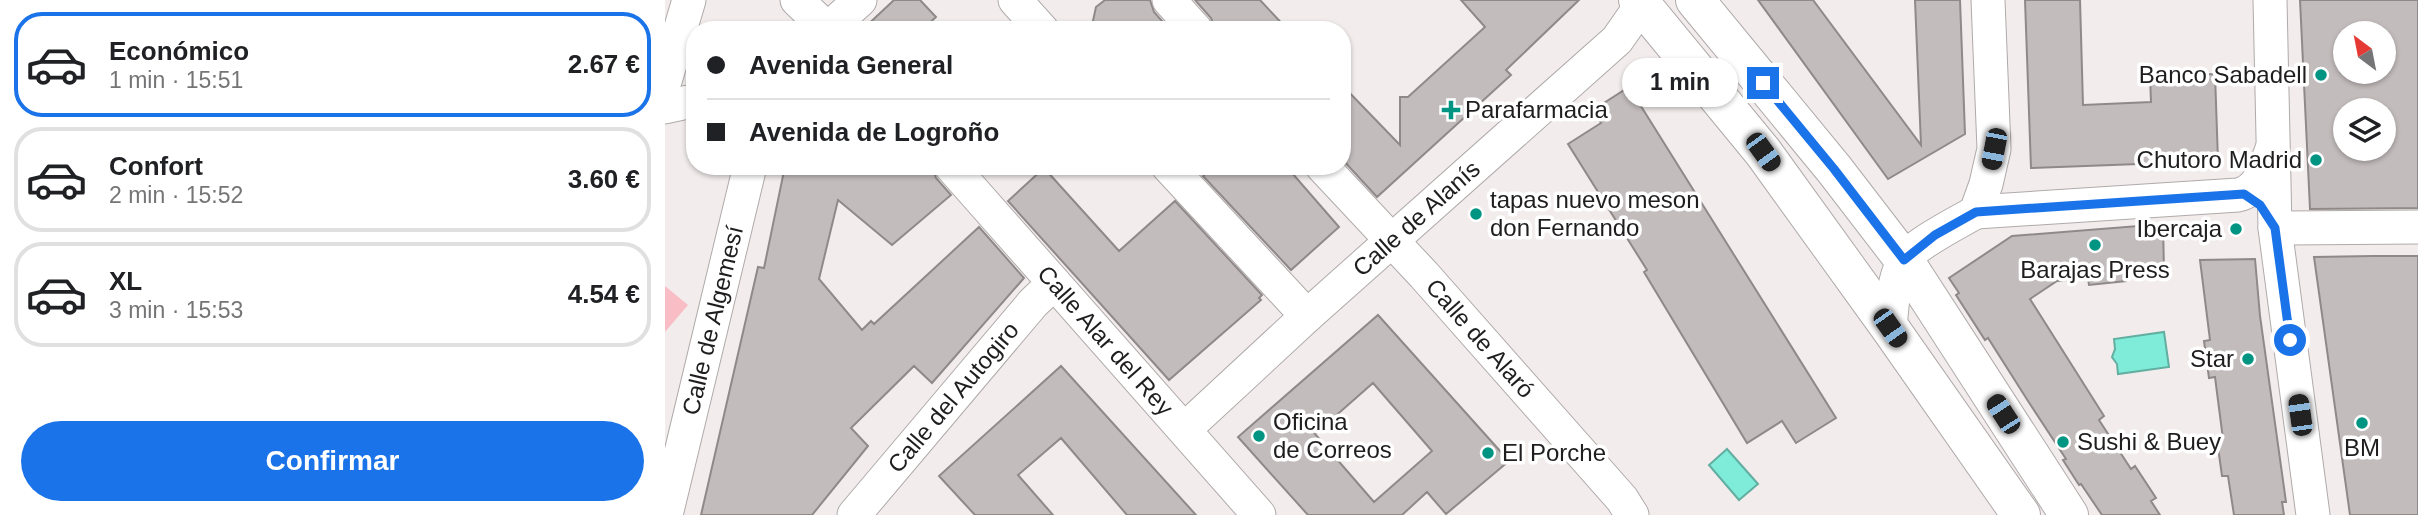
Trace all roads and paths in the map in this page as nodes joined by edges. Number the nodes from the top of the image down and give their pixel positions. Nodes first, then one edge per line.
1 (689, 0) edge
2 (797, 0) edge
3 (860, 0) edge
4 (1015, 0) edge
5 (1169, 0) edge
6 (1695, 0) edge
7 (1988, 0) edge
8 (2270, 0) edge
9 (1642, 1) edge
10 (818, 21) edge
11 (837, 21) edge
12 (1034, 21) edge
13 (1188, 21) edge
14 (665, 81) edge
15 (686, 102) edge
16 (665, 107) edge
17 (2273, 146) junction
18 (748, 175) edge
19 (959, 175) edge
20 (1176, 175) edge
21 (1331, 175) edge
22 (2244, 194) junction
23 (1976, 212) junction
24 (2275, 228) junction
25 (2418, 228) edge
26 (1393, 241) junction
27 (1904, 260) junction
28 (1054, 283) junction
29 (1307, 316) junction
30 (1890, 328) junction
31 (1185, 429) junction
32 (666, 515) edge
33 (855, 515) edge
34 (1259, 515) edge
35 (1632, 515) edge
36 (2021, 515) edge
37 (2069, 515) edge
38 (2313, 515) edge

1 - 14 street
2 - 10 street
3 - 11 street
4 - 12 street
5 - 13 street
6 - 27 main road
7 - 23 street
8 - 17 street
9 - 26 street, Calle de Alanís
9 - 30 main road
15 - 16 street
17 - 22 street
17 - 24 street
18 - 32 street, Calle de Algemesí
19 - 28 street, Calle Alar del Rey
20 - 29 street
21 - 26 street, Calle de Alaró
22 - 23 street
22 - 24 street
23 - 27 street
24 - 25 street
24 - 38 street
26 - 29 street, Calle de Alanís
26 - 35 street, Calle de Alaró
27 - 30 street
27 - 37 main road
28 - 31 street, Calle Alar del Rey
28 - 33 street, Calle del Autogiro
29 - 31 street, Calle de Alanís
30 - 36 main road
31 - 34 street, Calle Alar del Rey

